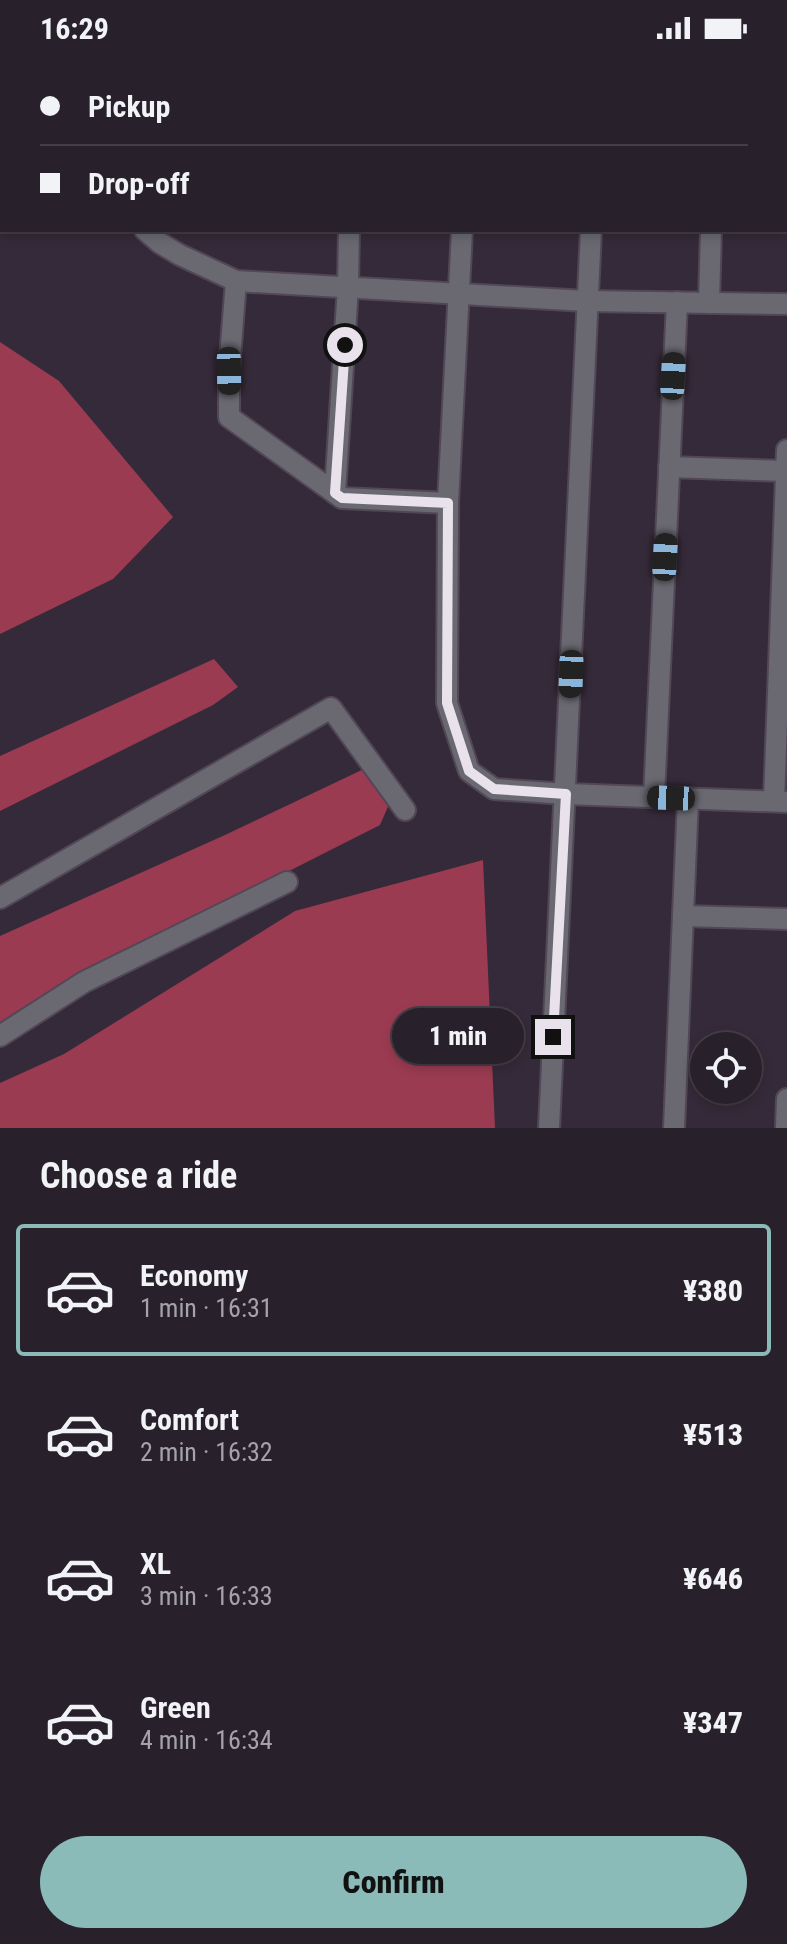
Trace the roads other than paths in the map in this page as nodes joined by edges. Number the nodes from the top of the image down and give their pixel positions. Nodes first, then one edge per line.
1 (147, 232) edge
2 (349, 232) edge
3 (462, 232) edge
4 (591, 232) edge
5 (711, 232) edge
6 (236, 281) junction
7 (348, 286) junction
8 (460, 293) junction
9 (586, 301) junction
10 (677, 302) junction
11 (709, 303) junction
12 (787, 304) edge
13 (787, 450) edge
14 (669, 467) junction
15 (787, 471) edge
16 (335, 493) junction
17 (448, 503) junction
18 (566, 794) junction
19 (654, 797) junction
20 (688, 798) junction
21 (781, 802) edge
22 (405, 810) dead end
23 (287, 882) dead end
24 (0, 898) edge
25 (683, 916) junction
26 (787, 919) edge
27 (0, 1036) edge
28 (787, 1099) edge
29 (549, 1128) edge
30 (674, 1128) edge
31 (786, 1128) edge

1 - 6 street
2 - 7 street
3 - 8 street
4 - 9 street
5 - 11 street
6 - 7 street
6 - 16 street
7 - 8 street
7 - 16 street
8 - 9 street
8 - 17 street
9 - 10 street
9 - 18 street
10 - 11 street
10 - 14 street
11 - 12 street
13 - 15 street
14 - 15 street
14 - 19 street
15 - 21 street
16 - 17 street
17 - 18 street
18 - 19 street
18 - 29 street
19 - 20 street
20 - 21 street
20 - 25 street
22 - 24 street
23 - 27 street
25 - 26 street
25 - 30 street
28 - 31 street

